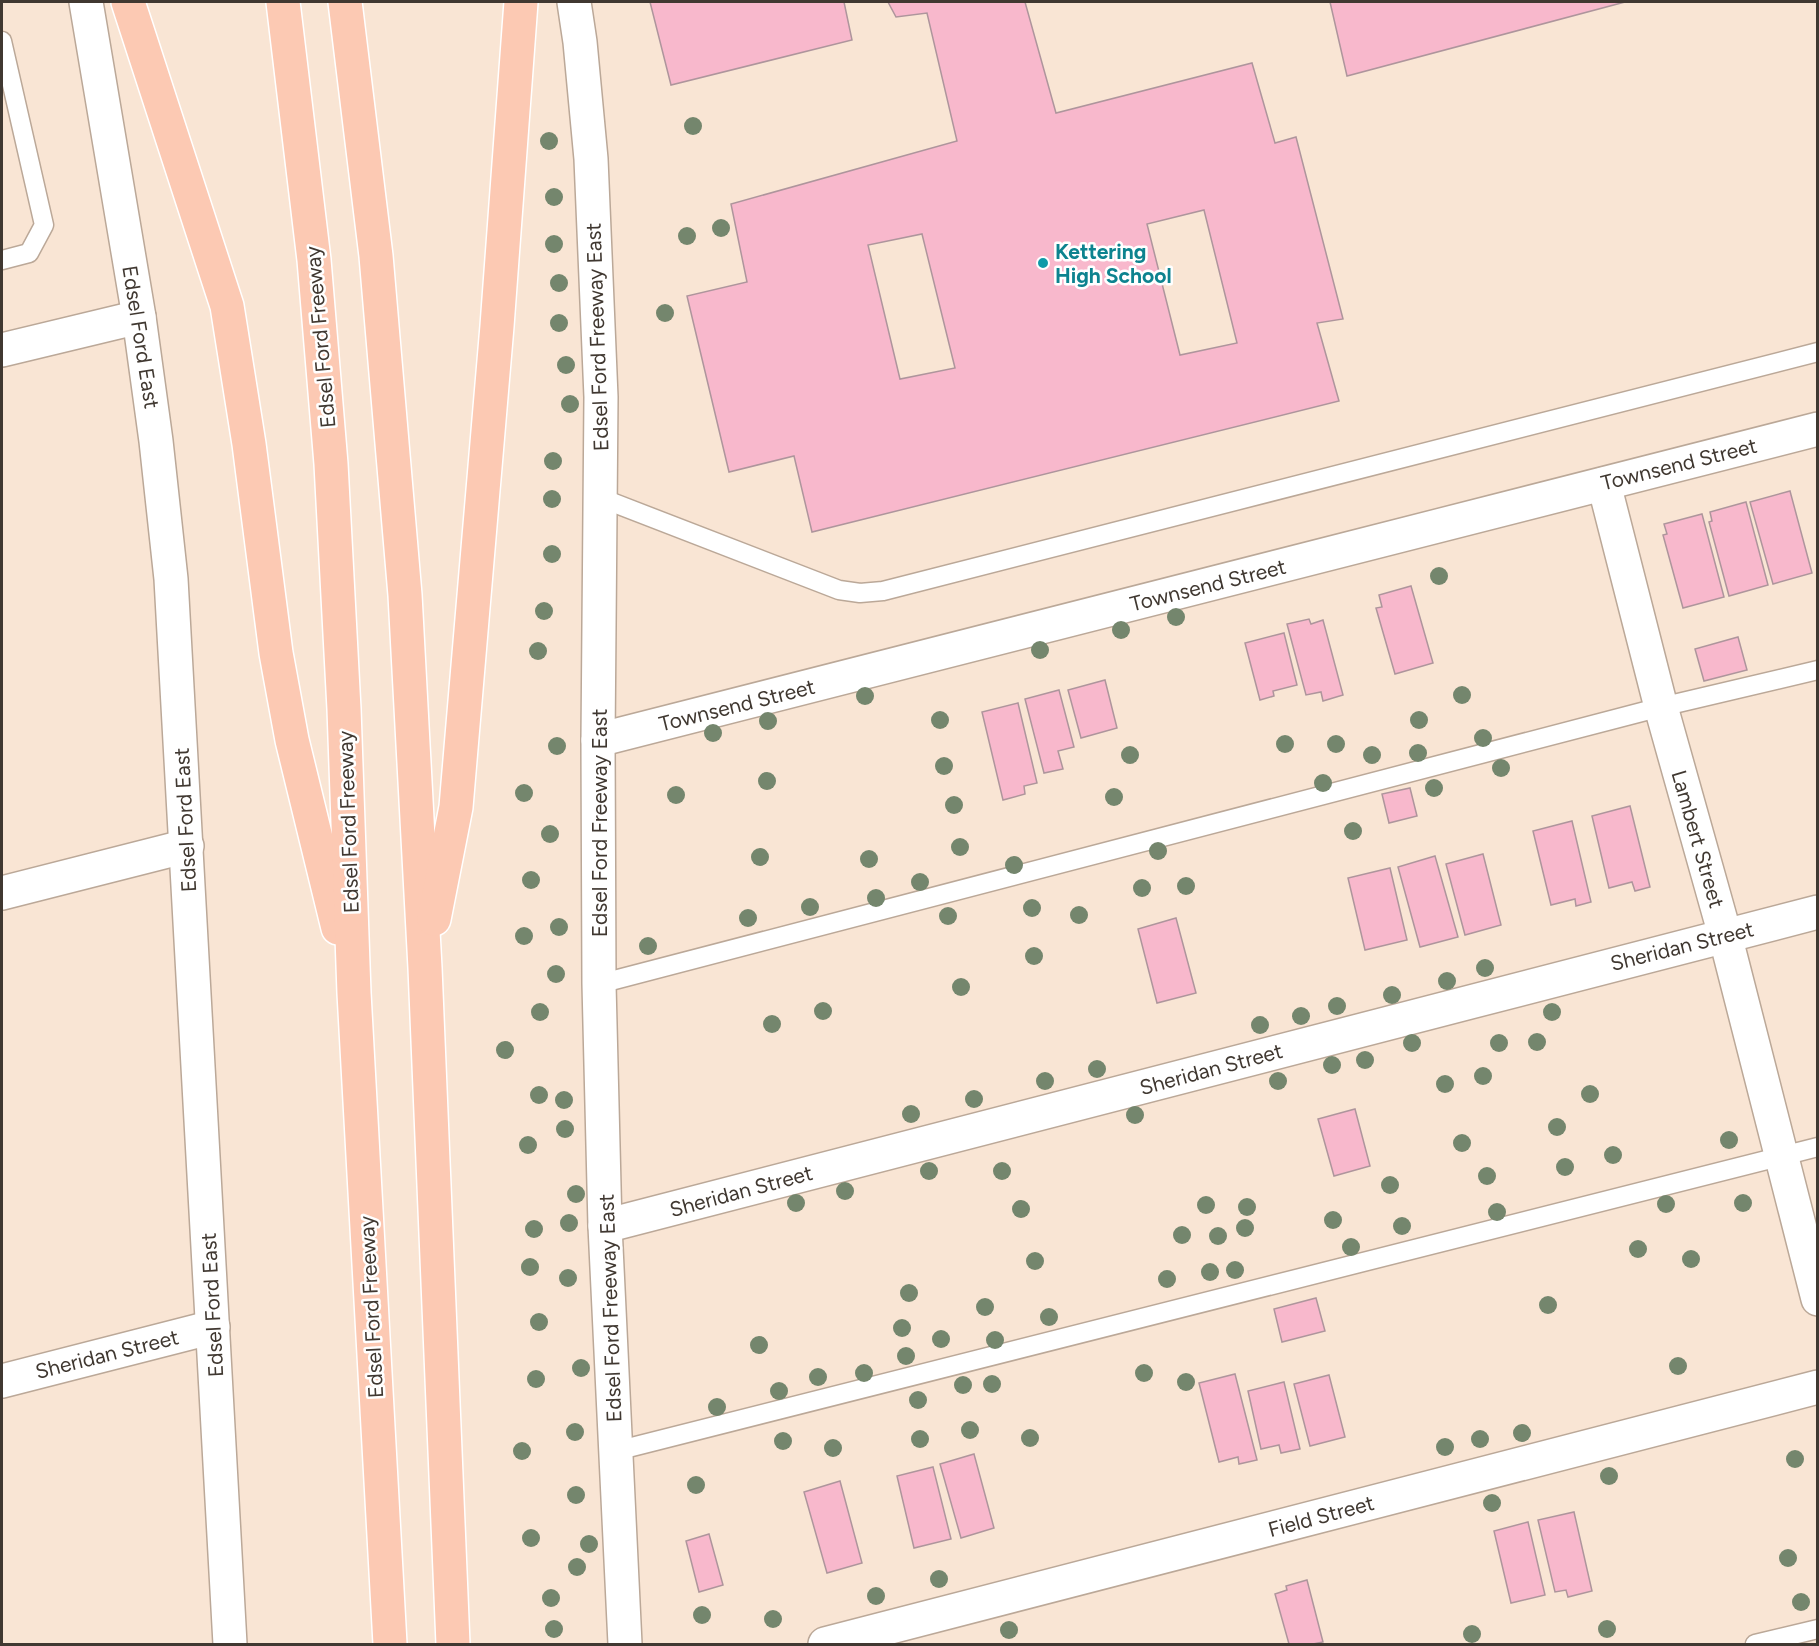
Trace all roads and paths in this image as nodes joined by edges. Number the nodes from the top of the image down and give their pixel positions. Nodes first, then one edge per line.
1 (86, 2) edge
2 (128, 2) edge
3 (283, 2) edge
4 (345, 2) edge
5 (521, 2) edge
6 (574, 2) edge
7 (2, 41) edge
8 (2, 260) edge
9 (139, 317) junction
10 (2, 350) edge
11 (1818, 351) edge
12 (1818, 429) edge
13 (1604, 484) junction
14 (601, 498) junction
15 (1818, 670) edge
16 (1661, 707) junction
17 (598, 740) junction
18 (187, 846) junction
19 (2, 893) edge
20 (1818, 912) edge
21 (1725, 935) junction
22 (424, 968) junction
23 (599, 984) junction
24 (354, 993) junction
25 (1818, 1147) edge
26 (1781, 1156) junction
27 (605, 1226) junction
28 (1818, 1299) edge
29 (213, 1327) junction
30 (2, 1381) edge
31 (1818, 1387) edge
32 (616, 1451) junction
33 (1818, 1629) edge
34 (230, 1644) edge
35 (390, 1644) edge
36 (453, 1644) edge
37 (625, 1644) edge
38 (825, 1644) edge
39 (1755, 1644) edge

1 - 9 street, Edsel Ford East
2 - 24 highway
3 - 24 highway, Edsel Ford Freeway
4 - 22 highway
5 - 22 highway
6 - 14 street, Edsel Ford Freeway East
7 - 8 lane
9 - 10 street
9 - 18 street, Edsel Ford East
11 - 14 lane
12 - 13 street, Townsend Street
13 - 16 street, Lambert Street
13 - 17 street, Townsend Street
14 - 17 street, Edsel Ford Freeway East
15 - 16 lane
16 - 21 street, Lambert Street
16 - 23 lane
17 - 23 street, Edsel Ford Freeway East
18 - 19 street
18 - 29 street, Edsel Ford East
20 - 21 street, Sheridan Street
21 - 26 street, Lambert Street
21 - 27 street, Sheridan Street
22 - 36 highway
23 - 27 street, Edsel Ford Freeway East
24 - 35 highway, Edsel Ford Freeway
25 - 26 lane
26 - 28 street, Lambert Street
26 - 32 lane
27 - 32 street, Edsel Ford Freeway East
29 - 30 street, Sheridan Street
29 - 34 street, Edsel Ford East
31 - 38 street, Field Street
32 - 37 street, Edsel Ford Freeway East
33 - 39 lane

